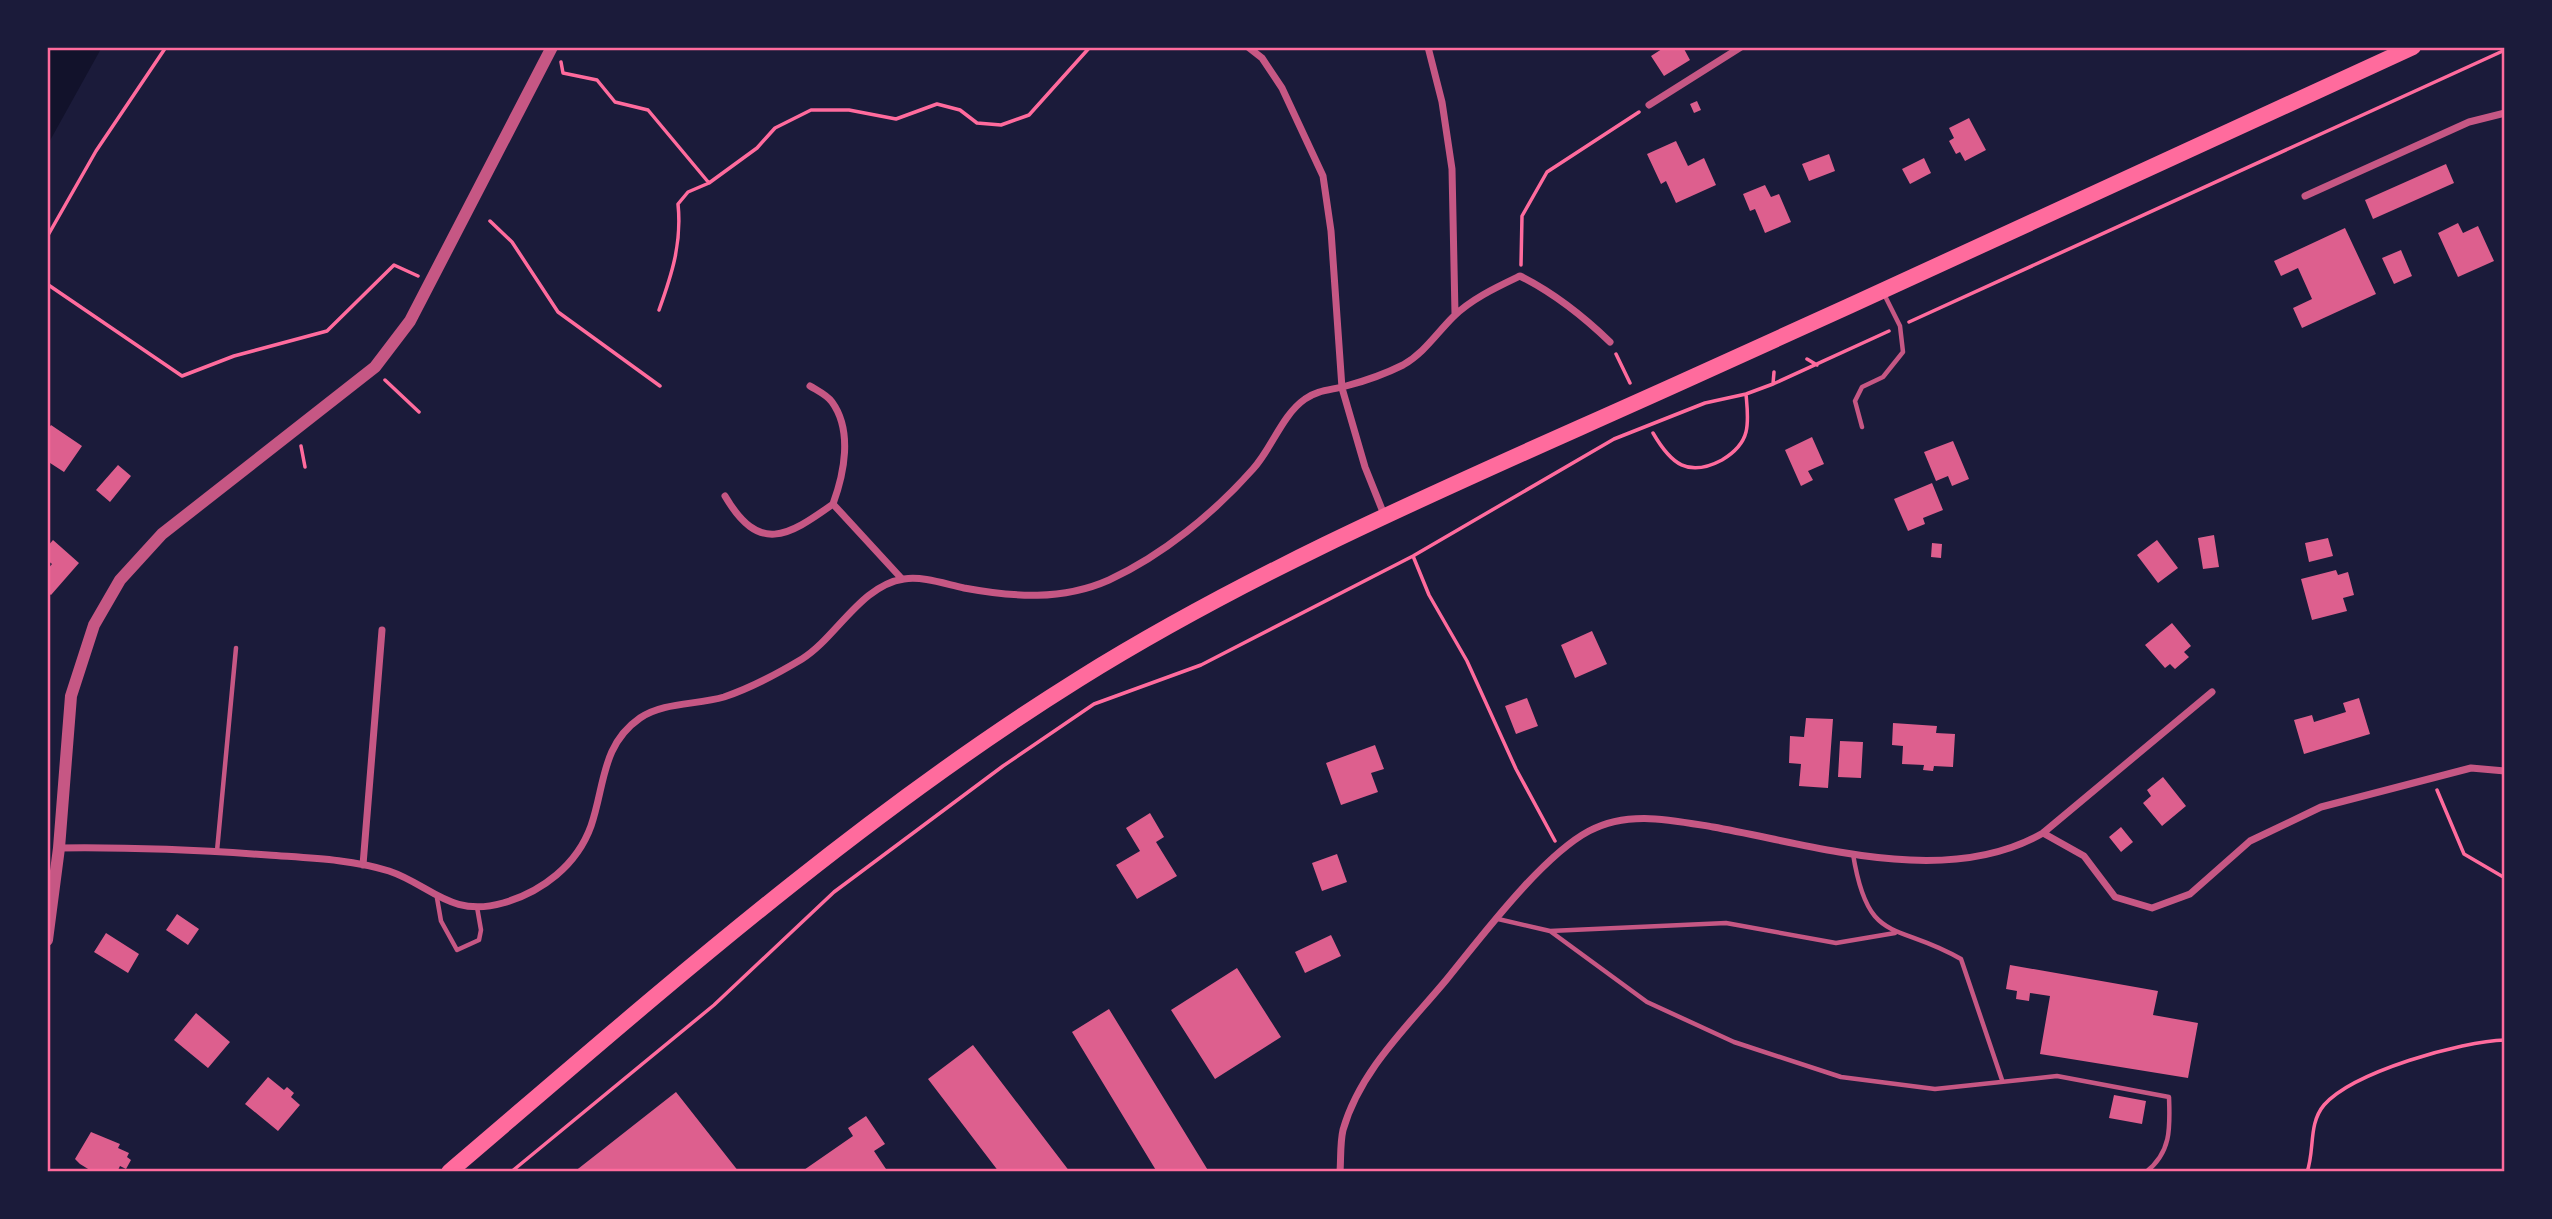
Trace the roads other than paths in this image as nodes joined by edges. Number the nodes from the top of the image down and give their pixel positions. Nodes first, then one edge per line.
1 (1248, 47) edge
2 (1428, 47) edge
3 (1741, 47) edge
4 (2413, 47) edge
5 (551, 49) edge
6 (1649, 106) road end
7 (2505, 113) edge
8 (2305, 195) dead end
9 (1881, 290) junction
10 (1455, 314) junction
11 (1610, 342) road end
12 (810, 386) dead end
13 (1342, 388) junction
14 (1862, 427) dead end
15 (725, 496) dead end
16 (833, 504) junction
17 (1385, 517) junction
18 (902, 579) junction
19 (382, 630) dead end
20 (236, 648) dead end
21 (2212, 692) dead end
22 (2505, 771) edge
23 (2043, 833) junction
24 (59, 848) junction
25 (217, 851) junction
26 (1853, 854) junction
27 (363, 865) junction
28 (437, 898) junction
29 (477, 907) junction
30 (1498, 919) junction
31 (1550, 931) junction
32 (1895, 933) junction
33 (47, 940) edge
34 (2002, 1080) junction
35 (449, 1172) edge
36 (1340, 1172) edge
37 (2146, 1172) edge

1 - 13 street
2 - 10 street
3 - 6 street
4 - 9 highway
5 - 24 street
7 - 8 street
9 - 14 lane
9 - 17 highway
10 - 11 street
10 - 13 street
12 - 16 street
13 - 17 street
13 - 18 street
15 - 16 street
16 - 18 street
17 - 35 highway
18 - 29 street
19 - 27 street
20 - 25 lane
21 - 23 street
22 - 23 street
23 - 26 street
24 - 25 street
24 - 33 street
25 - 27 street
26 - 30 street
26 - 32 lane
27 - 28 street
28 - 29 street
28 - 29 lane
30 - 31 lane
30 - 36 street
31 - 32 lane
31 - 34 lane
32 - 34 lane
34 - 37 lane

